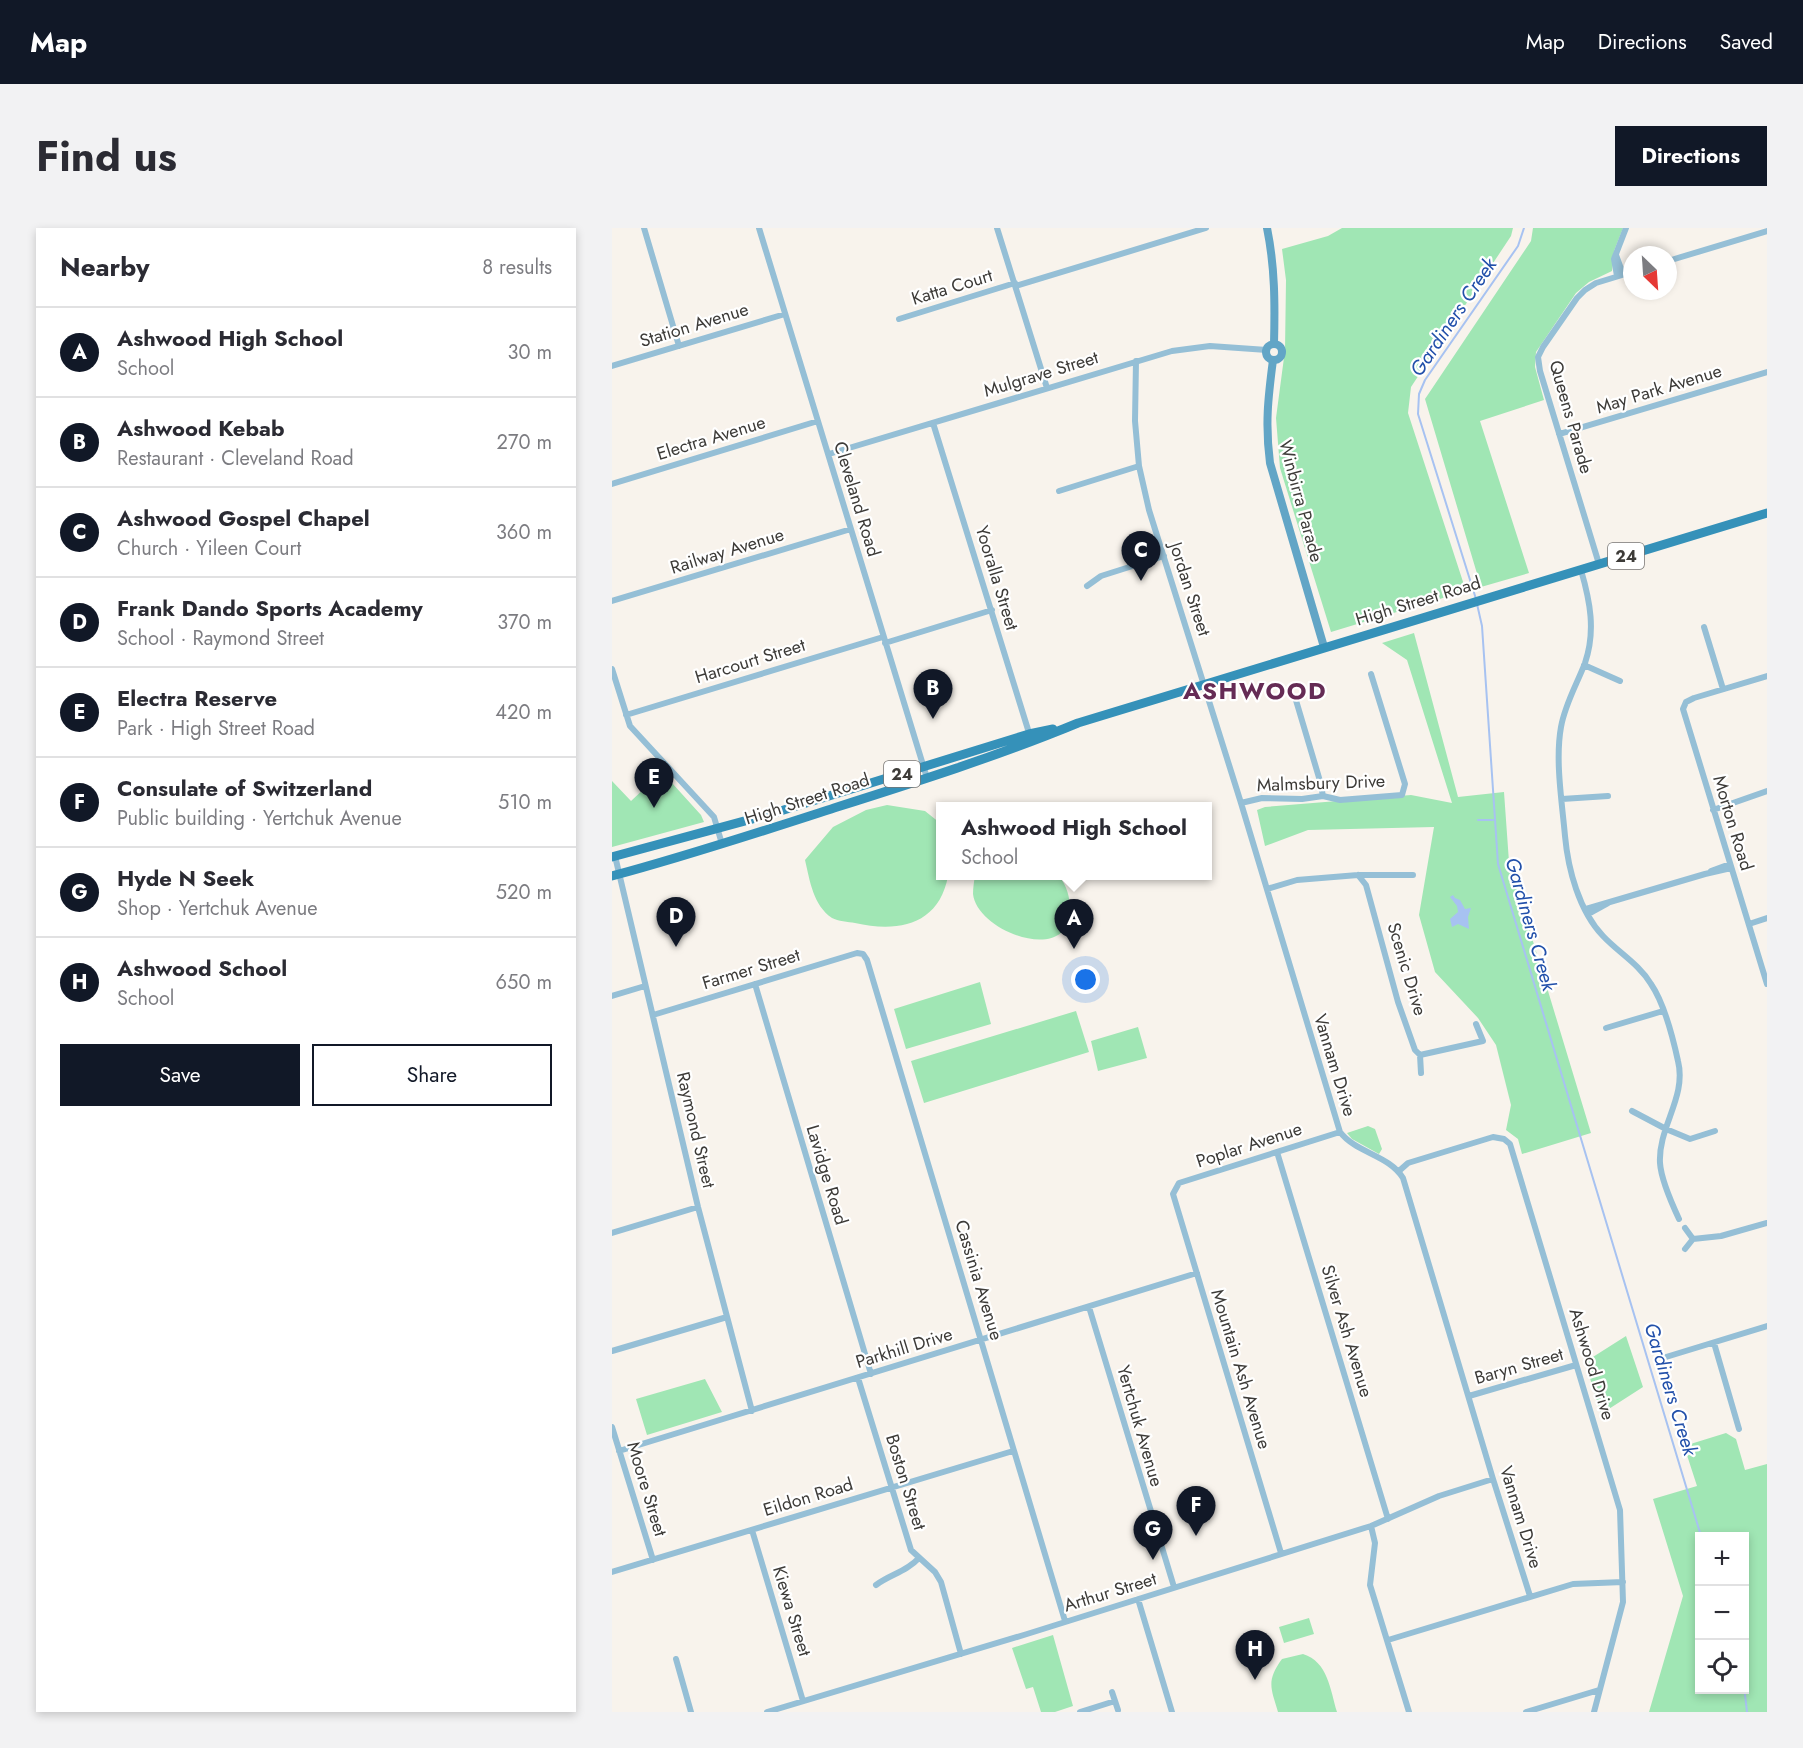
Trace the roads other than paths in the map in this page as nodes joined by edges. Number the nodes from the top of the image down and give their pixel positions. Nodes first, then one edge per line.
1 (644, 228) edge
2 (759, 228) edge
3 (997, 228) edge
4 (1206, 228) edge
5 (1267, 228) edge
6 (1626, 228) edge
7 (1767, 231) edge
8 (1677, 258) edge
9 (1623, 274) edge
10 (1620, 275) junction
11 (1015, 285) junction
12 (785, 314) junction
13 (899, 319) dead end
14 (679, 346) junction
15 (1271, 347) junction
16 (1273, 360) junction
17 (1136, 361) junction
18 (612, 366) edge
19 (1767, 372) edge
20 (1047, 388) junction
21 (818, 421) junction
22 (933, 423) junction
23 (1559, 434) junction
24 (829, 454) junction
25 (1139, 466) junction
26 (612, 484) edge
27 (1059, 491) dead end
28 (1767, 513) edge
29 (851, 529) junction
30 (1164, 556) junction
31 (1599, 564) junction
32 (1581, 570) junction
33 (1087, 586) dead end
34 (612, 601) edge
35 (992, 610) junction
36 (1704, 627) dead end
37 (884, 640) junction
38 (1324, 647) junction
39 (1584, 665) junction
40 (612, 669) edge
41 (1371, 674) dead end
42 (1767, 676) edge
43 (1620, 681) dead end
44 (1204, 684) junction
45 (1723, 689) junction
46 (1295, 697) dead end
47 (627, 715) junction
48 (1030, 738) junction
49 (923, 767) junction
50 (927, 778) junction
51 (1767, 791) edge
52 (1323, 796) junction
53 (1608, 796) dead end
54 (1562, 800) junction
55 (1241, 803) junction
56 (1713, 808) junction
57 (718, 828) junction
58 (722, 844) junction
59 (614, 856) edge
60 (1730, 866) junction
61 (616, 875) edge
62 (1358, 875) junction
63 (1413, 875) dead end
64 (1267, 890) junction
65 (1587, 911) junction
66 (1767, 918) edge
67 (1749, 924) junction
68 (857, 953) joint
69 (755, 984) junction
70 (1767, 984) edge
71 (645, 986) junction
72 (612, 996) edge
73 (1663, 1011) junction
74 (653, 1015) junction
75 (1476, 1024) dead end
76 (1606, 1028) dead end
77 (1420, 1055) junction
78 (1421, 1073) dead end
79 (1632, 1111) dead end
80 (1666, 1129) junction
81 (1715, 1131) dead end
82 (1340, 1132) junction
83 (1277, 1152) junction
84 (1399, 1171) junction
85 (1173, 1194) joint
86 (698, 1207) junction
87 (1678, 1219) dead end
88 (1767, 1223) edge
89 (1685, 1228) dead end
90 (612, 1233) edge
91 (1693, 1239) junction
92 (1684, 1249) dead end
93 (1197, 1273) junction
94 (1089, 1307) junction
95 (727, 1317) junction
96 (1767, 1326) edge
97 (981, 1340) junction
98 (1714, 1342) junction
99 (612, 1351) edge
100 (1666, 1357) dead end
101 (1576, 1365) junction
102 (871, 1374) junction
103 (858, 1378) junction
104 (1469, 1396) junction
105 (752, 1411) junction
106 (612, 1427) edge
107 (1739, 1429) dead end
108 (619, 1451) junction
109 (1013, 1451) junction
110 (1492, 1479) junction
111 (891, 1488) junction
112 (1388, 1519) junction
113 (1371, 1526) junction
114 (752, 1530) junction
115 (1281, 1553) junction
116 (919, 1557) junction
117 (652, 1560) junction
118 (612, 1572) edge
119 (1623, 1582) junction
120 (876, 1585) dead end
121 (1174, 1587) junction
122 (1530, 1596) junction
123 (1138, 1599) junction
124 (1065, 1621) junction
125 (1388, 1640) junction
126 (961, 1654) junction
127 (676, 1659) dead end
128 (1599, 1690) junction
129 (1112, 1692) dead end
130 (803, 1701) junction
131 (1115, 1701) junction
132 (1118, 1710) dead end
133 (691, 1712) edge
134 (767, 1712) edge
135 (1080, 1712) edge
136 (1172, 1712) edge
137 (1409, 1712) edge
138 (1526, 1712) edge
139 (1594, 1712) edge

1 - 14 street
2 - 12 street, Cleveland Road
3 - 11 street
4 - 11 street, Katta Court
5 - 15 street
6 - 10 street
7 - 8 street
9 - 10 street, Queens Parade
10 - 23 street, Queens Parade
11 - 13 street, Katta Court
11 - 20 street
12 - 14 street, Station Avenue
12 - 21 street, Cleveland Road
14 - 18 street, Station Avenue
15 - 16 street
15 - 16 street
15 - 17 street, Mulgrave Street
16 - 38 street, Winbirra Parade
17 - 20 street, Mulgrave Street
17 - 25 street, Jordan Street
19 - 23 street, May Park Avenue
20 - 22 street, Mulgrave Street
21 - 24 street, Cleveland Road
21 - 26 street, Electra Avenue
22 - 24 street, Mulgrave Street
22 - 35 street, Yooralla Street
23 - 31 street, Queens Parade
24 - 29 street, Cleveland Road
25 - 27 street
25 - 30 street, Jordan Street
28 - 31 main road, High Street Road / 24
29 - 34 street, Railway Avenue
29 - 37 street, Cleveland Road
30 - 33 street
30 - 44 street, Jordan Street
31 - 32 main road, High Street Road / 24
32 - 38 main road, High Street Road / 24
32 - 39 street
35 - 37 street, Harcourt Street
35 - 48 street, Yooralla Street
36 - 45 street
37 - 47 street, Harcourt Street
37 - 49 street, Cleveland Road
38 - 44 main road, High Street Road / 24
39 - 43 street
39 - 54 street
40 - 47 street
41 - 52 street, Malmsbury Drive
42 - 45 street
44 - 48 main road, High Street Road / 24
44 - 55 street, Vannam Drive
45 - 56 street, Morton Road
46 - 52 street
47 - 57 street
48 - 49 main road, High Street Road / 24
48 - 50 main road, High Street Road / 24
49 - 50 street, Cleveland Road
49 - 57 main road, High Street Road / 24
50 - 58 main road, High Street Road / 24
51 - 56 street
52 - 55 street, Malmsbury Drive
53 - 54 street
54 - 65 street
55 - 64 street, Vannam Drive
56 - 60 street, Morton Road
57 - 58 street
57 - 59 main road, High Street Road / 24
58 - 61 main road, High Street Road / 24
59 - 61 street, Raymond Street
60 - 65 street
60 - 67 street, Morton Road
61 - 71 street, Raymond Street
62 - 63 street
62 - 64 street
62 - 77 street, Scenic Drive
64 - 82 street, Vannam Drive
65 - 73 street
66 - 67 street
67 - 70 street, Morton Road
68 - 69 street, Farmer Street
68 - 97 street, Cassinia Avenue
69 - 74 street, Farmer Street
69 - 102 street, Lavidge Road
71 - 72 street
71 - 74 street, Raymond Street
73 - 76 street
73 - 80 street
74 - 86 street, Raymond Street
75 - 77 street
77 - 78 street, Scenic Drive
79 - 80 street
80 - 81 street
80 - 87 street
82 - 83 street, Poplar Avenue
82 - 84 street, Vannam Drive
83 - 85 street, Poplar Avenue
83 - 112 street, Silver Ash Avenue
84 - 101 street, Ashwood Drive
84 - 104 street, Vannam Drive
85 - 93 street, Mountain Ash Avenue
86 - 90 street
86 - 95 street, Raymond Street
88 - 91 street
89 - 91 street
91 - 92 street
93 - 94 street, Parkhill Drive
93 - 115 street, Mountain Ash Avenue
94 - 97 street, Parkhill Drive
94 - 121 street, Yertchuk Avenue
95 - 99 street
95 - 105 street, Raymond Street
96 - 98 street
97 - 102 street, Parkhill Drive
97 - 109 street, Cassinia Avenue
98 - 100 street
98 - 107 street
101 - 104 street, Baryn Street
101 - 119 street, Ashwood Drive
102 - 103 street, Parkhill Drive
103 - 105 street, Parkhill Drive
103 - 111 street, Boston Street
104 - 110 street, Vannam Drive
105 - 108 street, Parkhill Drive
106 - 108 street, Moore Street
108 - 117 street, Moore Street
109 - 111 street, Eildon Road
109 - 124 street, Cassinia Avenue
110 - 112 street, Arthur Street
110 - 122 street, Vannam Drive
111 - 114 street, Eildon Road
111 - 116 street, Boston Street
112 - 113 street, Arthur Street
113 - 115 street, Arthur Street
113 - 125 street
114 - 117 street, Eildon Road
114 - 130 street, Kiewa Street
115 - 121 street, Arthur Street
116 - 120 street
116 - 126 street, Boston Street
117 - 118 street, Eildon Road
119 - 122 street
119 - 128 street, Ashwood Drive
121 - 123 street, Arthur Street
122 - 125 street
123 - 124 street, Arthur Street
123 - 136 street
124 - 126 street, Arthur Street
125 - 137 street
126 - 130 street, Arthur Street
127 - 133 street
128 - 138 street
128 - 139 street, Ashwood Drive
129 - 131 street
130 - 134 street, Arthur Street
131 - 132 street
131 - 135 street

